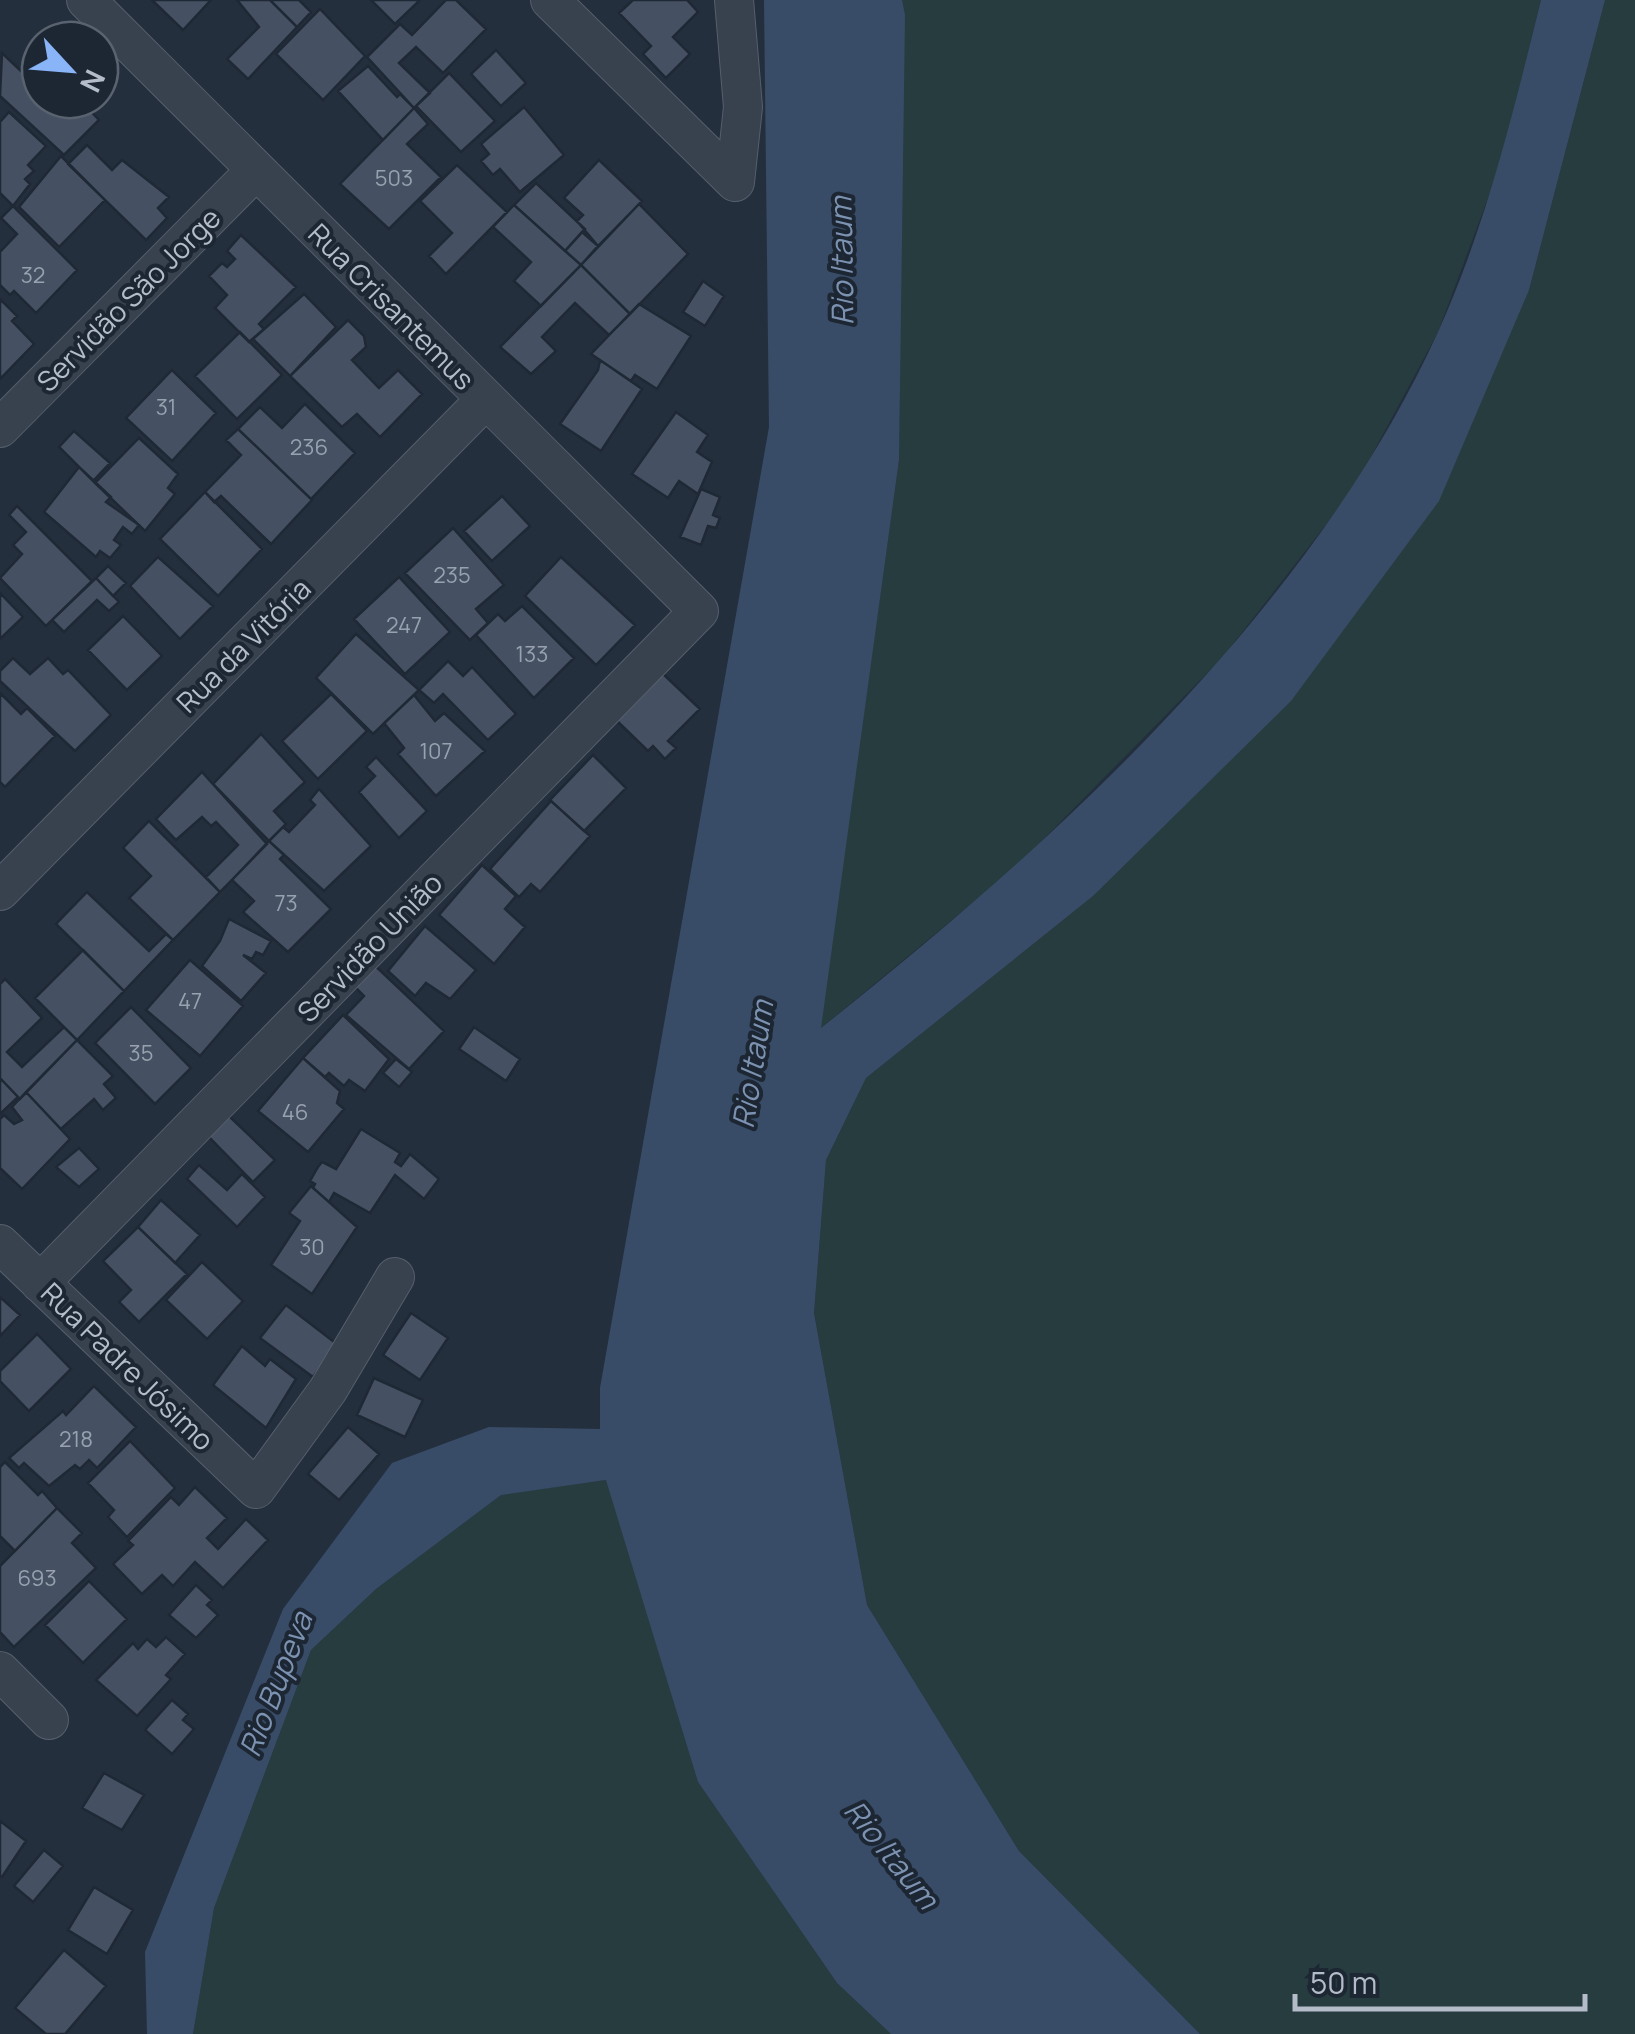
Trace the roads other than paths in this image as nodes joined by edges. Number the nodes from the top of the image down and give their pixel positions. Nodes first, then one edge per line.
1 (86, 0) edge
2 (550, 0) edge
3 (734, 0) edge
4 (256, 170) junction
5 (486, 399) junction
6 (0, 428) edge
7 (699, 611) joint
8 (0, 891) edge
9 (0, 1244) edge
10 (396, 1277) dead end
11 (40, 1283) junction
12 (0, 1671) edge
13 (50, 1720) dead end

1 - 4 street, Rua Crisantemus
2 - 3 street
4 - 5 street, Rua Crisantemus
4 - 6 street, Servidão São Jorge
5 - 7 street, Rua Crisantemus
5 - 8 street, Rua da Vitória
7 - 11 street, Servidão União
9 - 11 street, Rua Padre Jósimo
10 - 11 street, Rua Padre Jósimo
12 - 13 street

